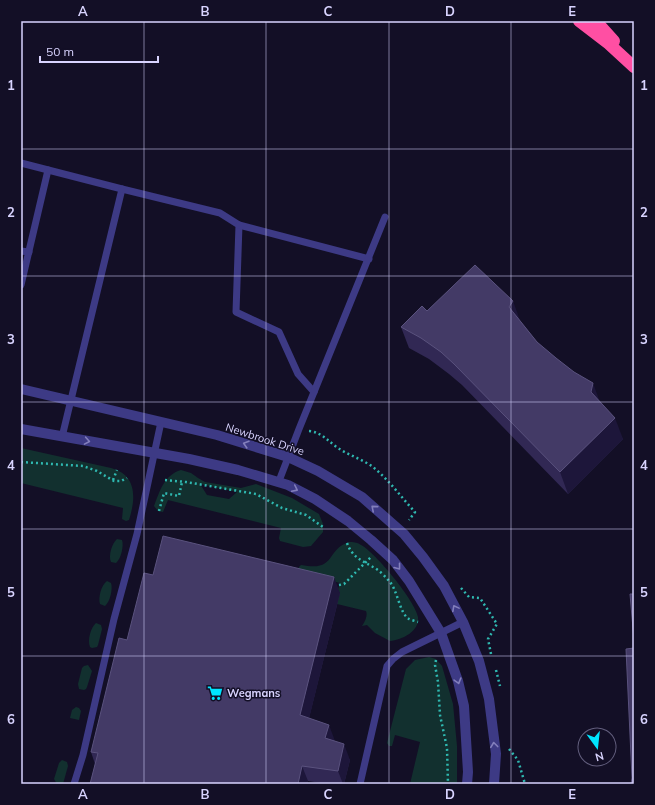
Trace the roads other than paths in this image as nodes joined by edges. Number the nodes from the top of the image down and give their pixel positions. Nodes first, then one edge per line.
1 (579, 21) edge
2 (596, 21) edge
3 (634, 62) edge
4 (634, 67) edge
5 (21, 163) edge
6 (48, 170) junction
7 (122, 189) junction
8 (386, 217) dead end
9 (239, 225) junction
10 (21, 251) edge
11 (29, 252) junction
12 (368, 259) junction
13 (21, 285) edge
14 (21, 389) edge
15 (314, 392) junction
16 (71, 401) junction
17 (161, 422) junction
18 (21, 429) edge
19 (62, 437) junction
20 (154, 454) junction
21 (288, 457) junction
22 (279, 482) junction
23 (463, 622) junction
24 (441, 633) junction
25 (74, 784) edge
26 (360, 784) edge
27 (467, 784) edge
28 (494, 784) edge

1 - 4 highway
2 - 3 highway
5 - 6 lane
6 - 7 lane
6 - 11 lane
7 - 9 lane
7 - 16 lane
8 - 12 lane
9 - 12 lane
9 - 15 lane
10 - 11 lane
11 - 13 lane
12 - 15 lane
14 - 16 street, Newbrook Drive
15 - 21 lane
16 - 17 street, Newbrook Drive
16 - 19 lane
17 - 20 lane
21 -> 17 street, Newbrook Drive
18 - 19 street
19 -> 20 street
20 - 22 street
20 - 25 lane
21 - 22 lane
23 -> 21 street, Newbrook Drive
22 -> 24 street
23 - 24 lane
28 -> 23 street, Newbrook Drive
24 - 26 lane
24 -> 27 street

